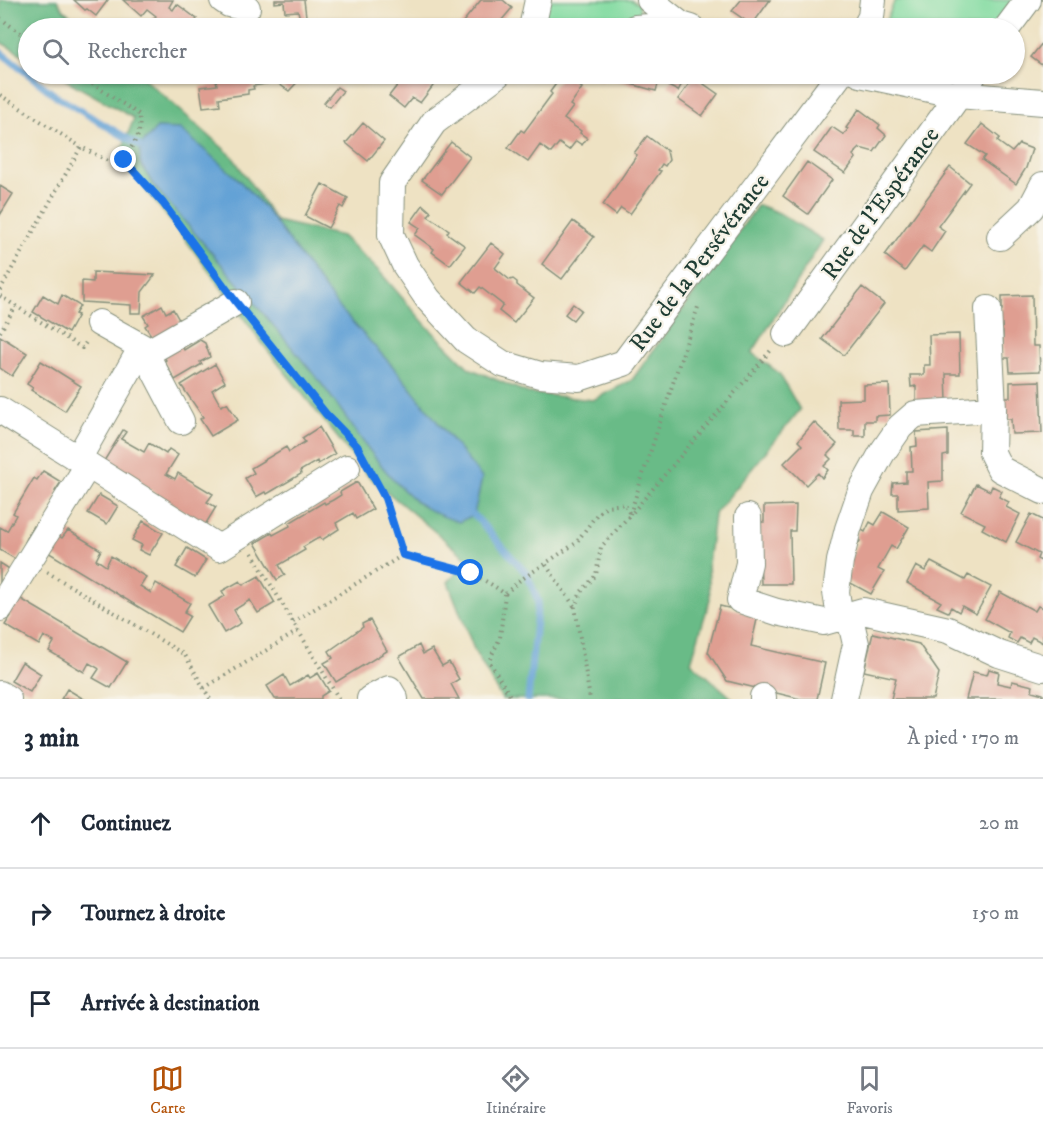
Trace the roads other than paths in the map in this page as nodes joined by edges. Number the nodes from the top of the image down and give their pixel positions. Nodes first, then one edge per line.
1 (223, 0) edge
2 (538, 0) edge
3 (650, 0) edge
4 (873, 0) edge
5 (1028, 0) edge
6 (247, 8) dead end
7 (534, 18) edge
8 (674, 18) edge
9 (870, 18) edge
10 (1014, 18) edge
11 (485, 84) edge
12 (833, 84) edge
13 (907, 84) edge
14 (966, 84) edge
15 (958, 95) junction
16 (1043, 102) edge
17 (1043, 185) edge
18 (1000, 237) dead end
19 (236, 302) road end
20 (988, 309) dead end
21 (99, 322) road end
22 (786, 334) road end
23 (144, 351) junction
24 (993, 409) junction
25 (0, 410) edge
26 (182, 421) dead end
27 (83, 462) junction
28 (359, 462) road end
29 (1043, 491) edge
30 (748, 517) dead end
31 (0, 608) edge
32 (845, 616) junction
33 (1043, 668) edge
34 (0, 694) edge
35 (8, 699) edge
36 (370, 699) edge
37 (395, 699) edge
38 (844, 699) edge

1 - 6 street
2 - 7 street
3 - 8 street
4 - 9 street
5 - 10 street
11 - 12 street, Rue de la Persévérance
13 - 15 street
14 - 15 street, Rue de l'Espérance
15 - 16 street
15 - 22 street, Rue de l'Espérance
17 - 18 street
19 - 23 street
20 - 24 street
21 - 23 street
23 - 26 street
23 - 27 street
24 - 29 street
24 - 32 street
25 - 27 street
27 - 28 street
27 - 31 street
30 - 32 street
32 - 33 street
32 - 38 street
34 - 35 street
36 - 37 street

